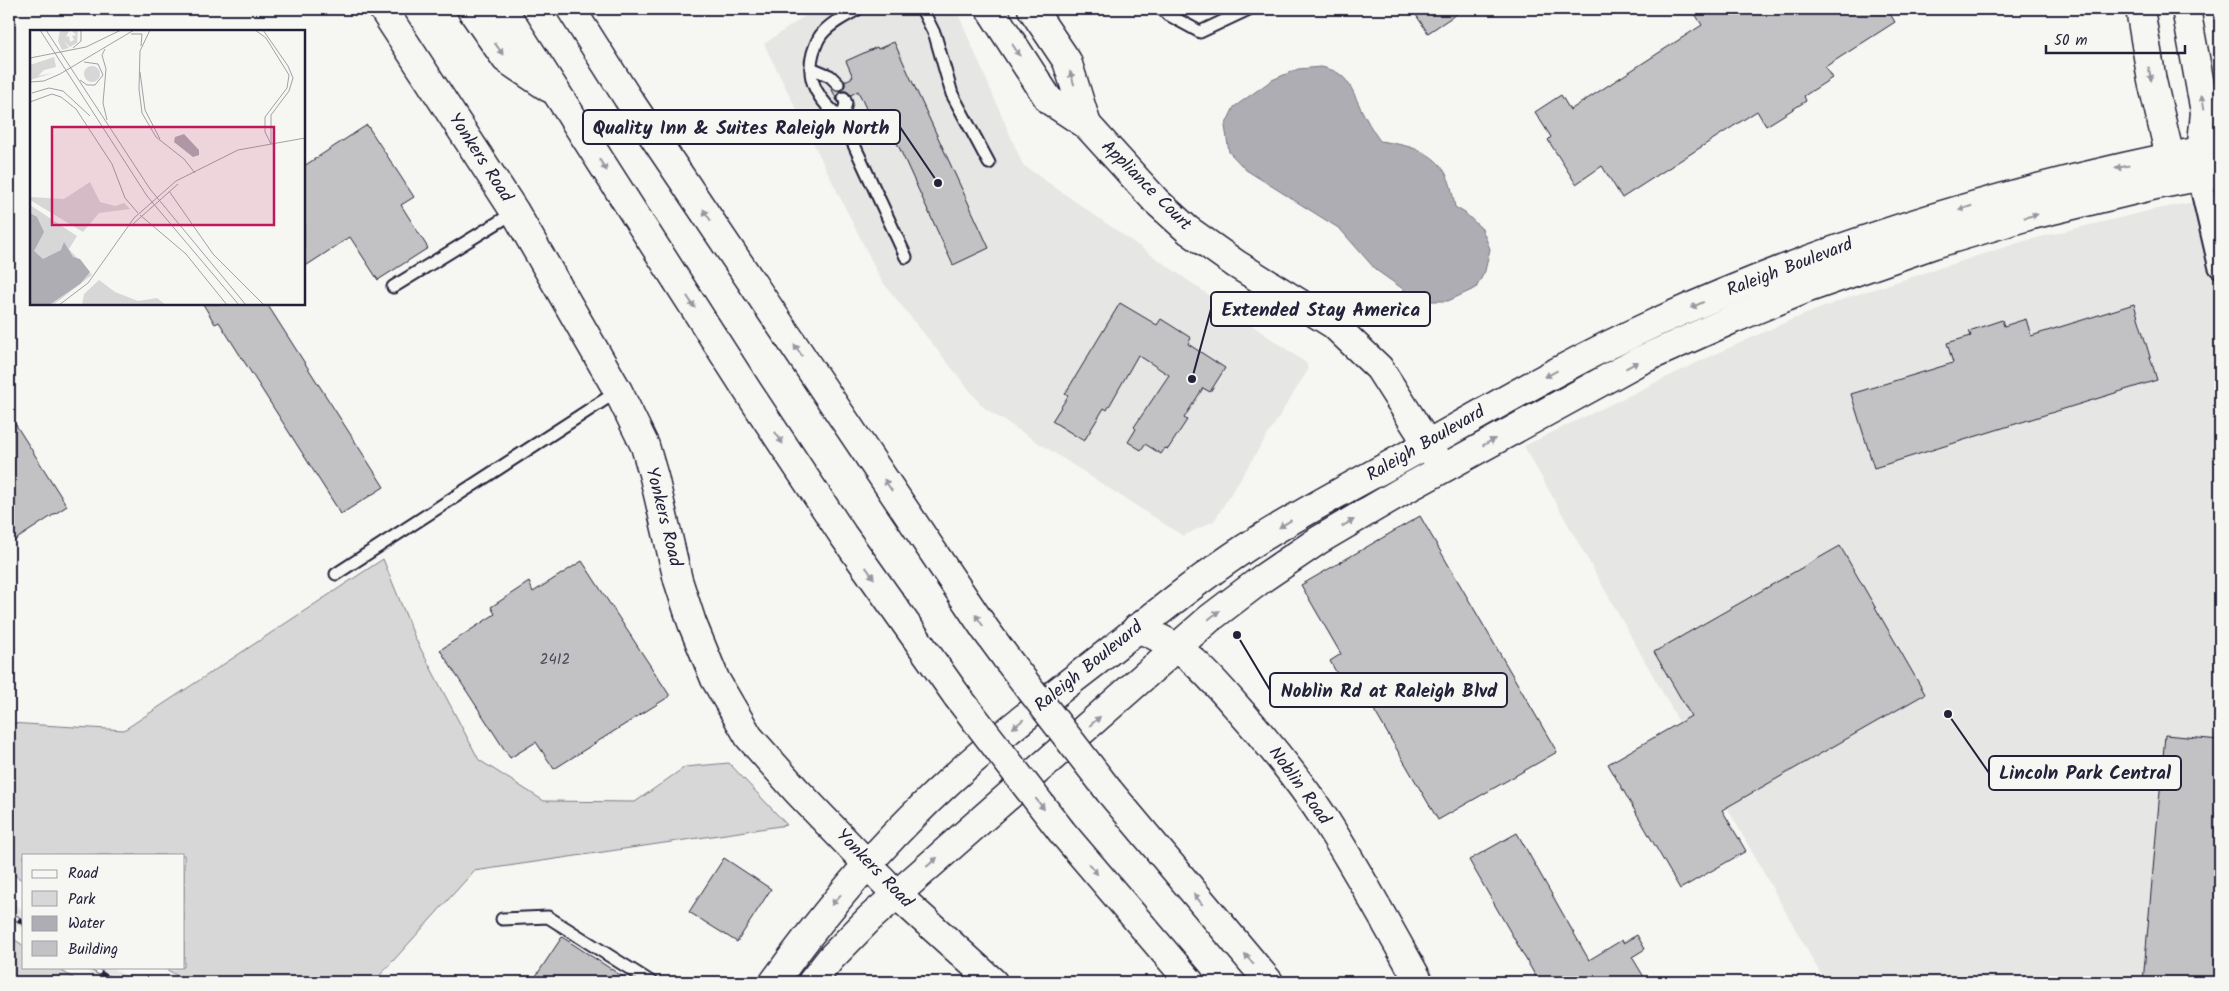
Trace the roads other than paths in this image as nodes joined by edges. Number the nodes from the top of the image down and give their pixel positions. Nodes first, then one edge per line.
1 (383, 9) edge
2 (471, 9) edge
3 (504, 9) edge
4 (571, 9) edge
5 (586, 9) edge
6 (858, 9) edge
7 (922, 9) edge
8 (990, 9) edge
9 (1032, 9) edge
10 (1162, 9) edge
11 (1249, 9) edge
12 (2140, 9) edge
13 (2186, 9) edge
14 (811, 68) junction
15 (838, 84) dead end
16 (558, 94) junction
17 (627, 97) junction
18 (844, 98) dead end
19 (842, 119) junction
20 (1087, 125) junction
21 (2170, 157) junction
22 (2210, 162) edge
23 (989, 163) dead end
24 (515, 212) junction
25 (906, 256) dead end
26 (2220, 266) edge
27 (393, 287) dead end
28 (618, 392) junction
29 (1428, 442) junction
30 (1443, 468) junction
31 (336, 574) dead end
32 (1137, 628) junction
33 (1178, 647) junction
34 (868, 864) junction
35 (896, 894) junction
36 (502, 919) dead end
37 (651, 982) edge
38 (774, 982) edge
39 (812, 982) edge
40 (993, 982) edge
41 (1190, 982) edge
42 (1269, 982) edge
43 (1419, 982) edge

1 - 24 main road, Yonkers Road
2 -> 16 main road
3 - 16 main road
4 - 17 main road
5 - 17 main road
6 - 14 lane
7 - 23 lane
8 -> 20 main road, Appliance Court
20 -> 9 main road, Appliance Court
10 - 11 lane
12 -> 21 main road
22 -> 13 main road
14 - 15 lane
14 - 19 lane
16 -> 41 main road, bridge
42 -> 17 main road, bridge
18 - 19 lane
19 - 25 lane
20 - 29 main road, Appliance Court
21 - 22 main road, Raleigh Boulevard
21 -> 29 main road, Raleigh Boulevard
22 - 26 street
30 -> 22 main road, Raleigh Boulevard
24 - 27 lane
24 - 28 main road, Yonkers Road
28 - 31 lane
28 - 34 main road, Yonkers Road
29 - 30 main road, Appliance Court
29 -> 32 main road, Raleigh Boulevard
33 -> 30 main road, Raleigh Boulevard
32 - 33 main road, Noblin Road
32 -> 34 main road, Raleigh Boulevard
35 -> 33 main road, Raleigh Boulevard
33 - 43 main road, Noblin Road
34 - 35 main road, Yonkers Road
34 -> 38 main road, Raleigh Boulevard
35 - 39 main road, Raleigh Boulevard
35 - 40 main road, Yonkers Road
36 - 37 lane

